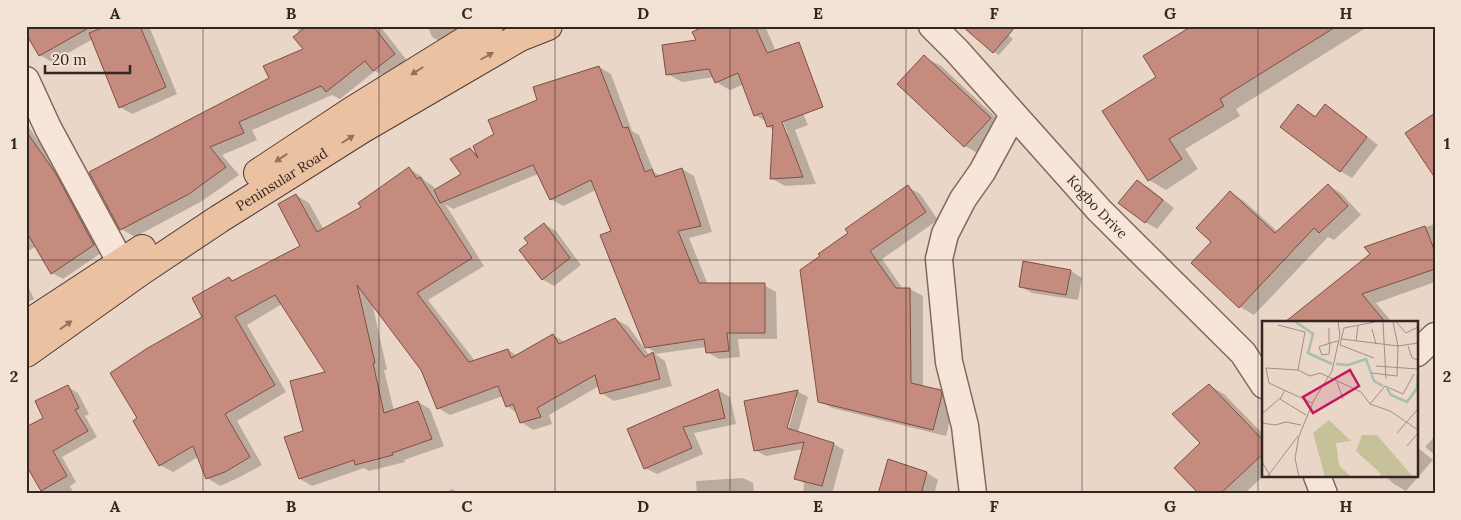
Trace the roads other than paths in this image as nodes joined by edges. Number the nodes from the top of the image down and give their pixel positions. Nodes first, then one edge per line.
1 (488, 26) edge
2 (548, 26) edge
3 (932, 26) edge
4 (26, 80) edge
5 (1013, 115) junction
6 (121, 263) junction
7 (26, 325) edge
8 (1435, 336) edge
9 (1418, 352) edge
10 (26, 353) edge
11 (1262, 382) edge
12 (1318, 478) edge
13 (974, 494) edge
14 (1324, 494) edge

1 -> 6 main road, Peninsular Road
10 -> 2 main road, Peninsular Road
3 - 5 street, Kogbo Drive
4 - 6 street
5 - 11 street, Kogbo Drive
5 - 13 street
6 - 7 main road, Peninsular Road
8 - 9 street
12 - 14 street

